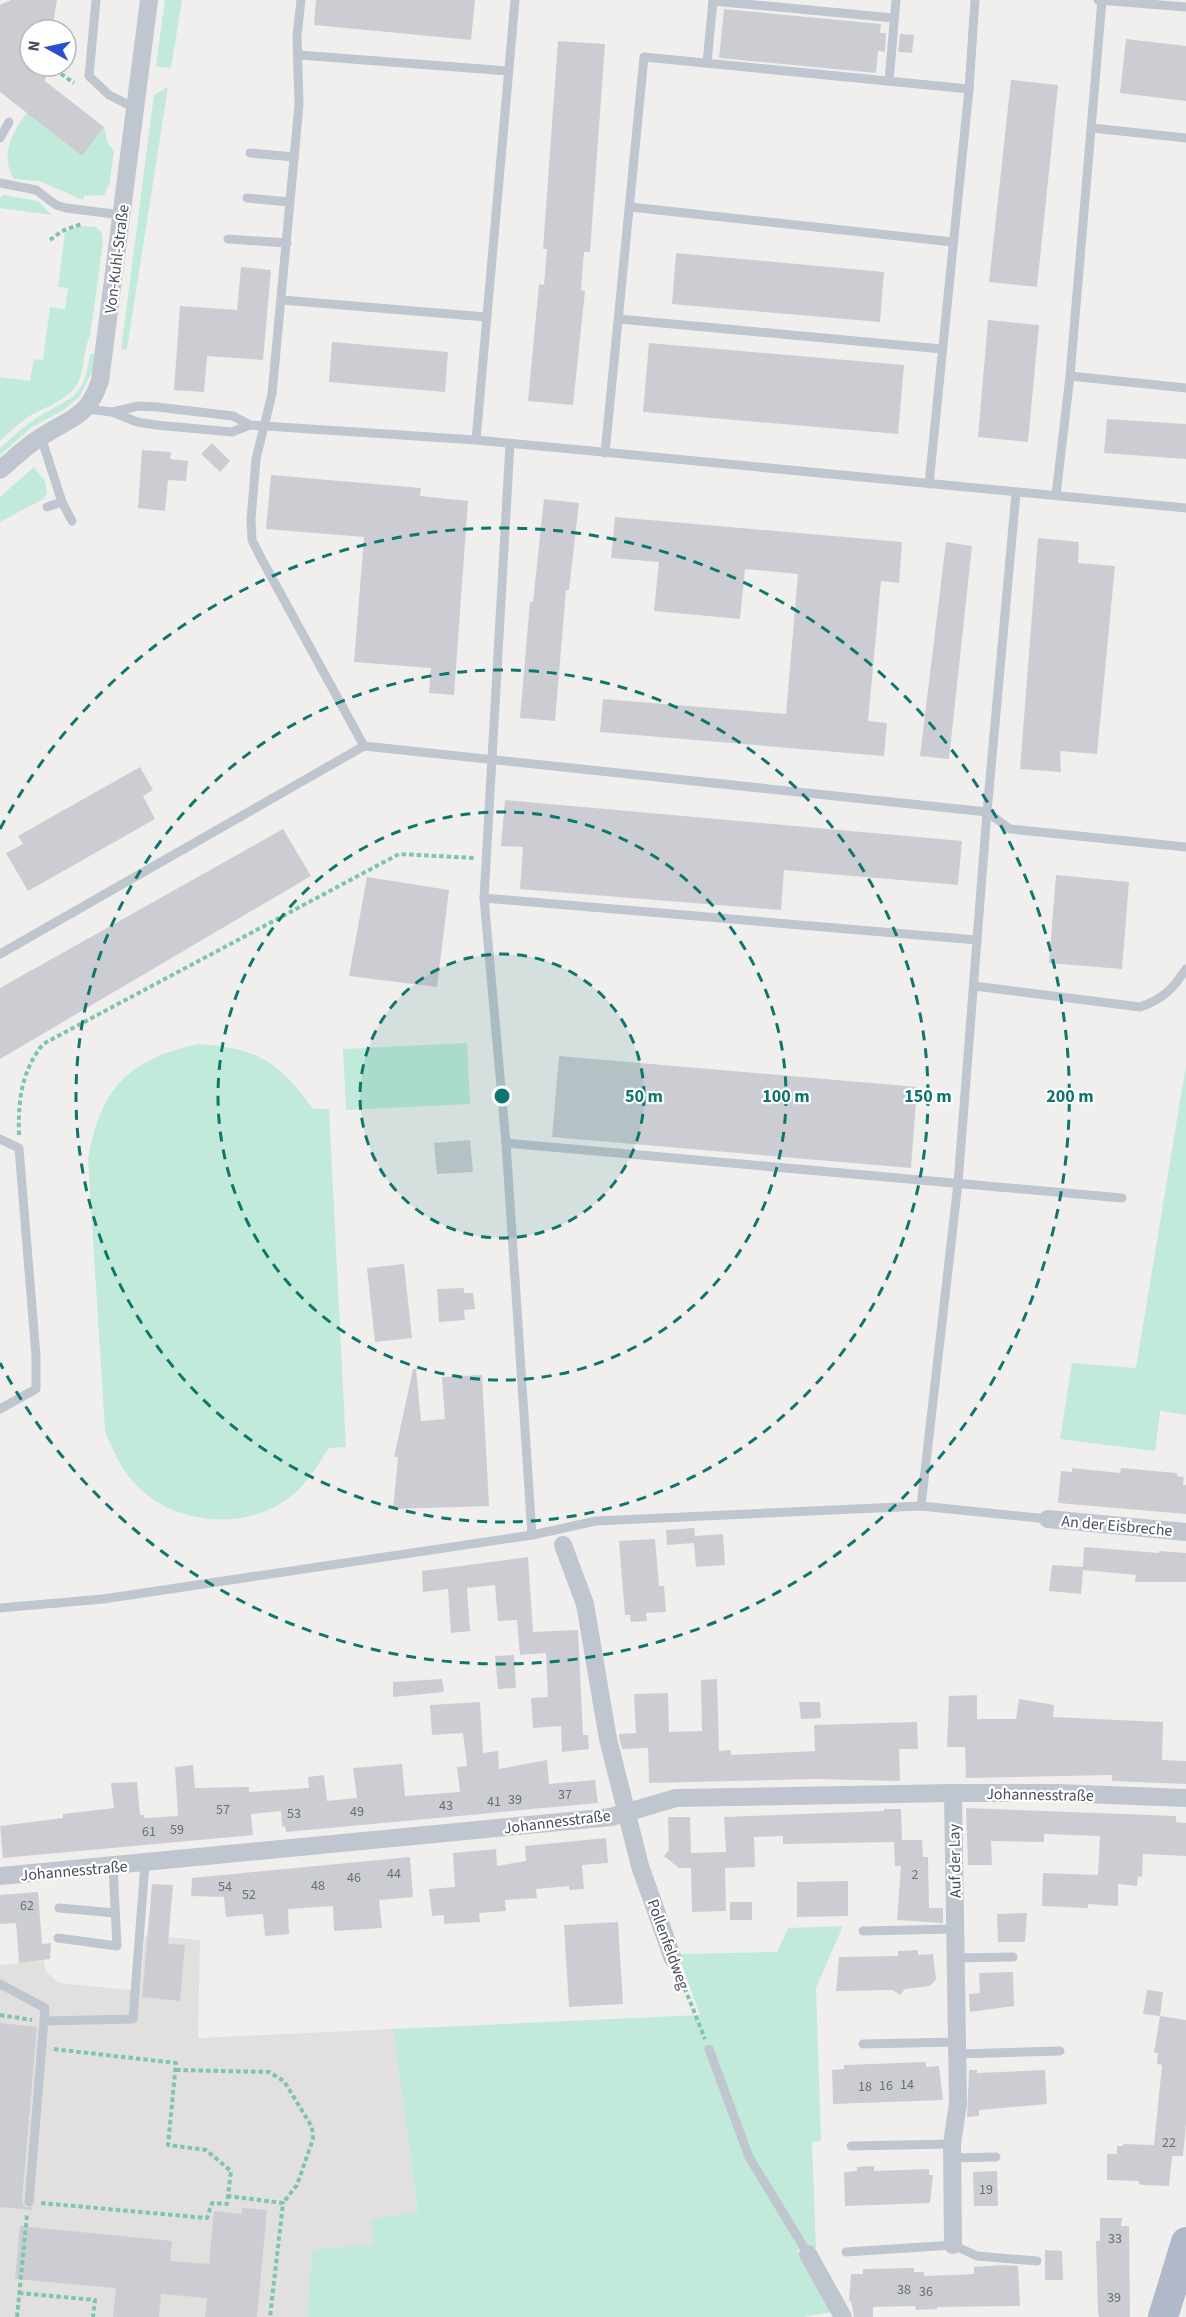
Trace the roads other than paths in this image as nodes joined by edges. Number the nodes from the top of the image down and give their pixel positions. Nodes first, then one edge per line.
1 (96, 0) edge
2 (149, 0) edge
3 (301, 0) edge
4 (515, 0) edge
5 (896, 0) edge
6 (975, 0) edge
7 (1100, 0) edge
8 (713, 1) edge
9 (1186, 7) edge
10 (894, 18) junction
11 (299, 55) junction
12 (706, 63) junction
13 (508, 71) junction
14 (889, 81) junction
15 (969, 89) junction
16 (135, 108) junction
17 (9, 122) dead end
18 (1092, 128) junction
19 (0, 138) edge
20 (1186, 138) edge
21 (250, 153) dead end
22 (294, 157) junction
23 (0, 183) edge
24 (247, 198) dead end
25 (290, 202) junction
26 (630, 207) junction
27 (122, 215) junction
28 (228, 239) dead end
29 (953, 242) junction
30 (287, 243) junction
31 (282, 300) junction
32 (486, 317) junction
33 (619, 319) junction
34 (942, 349) junction
35 (1070, 376) junction
36 (1186, 388) edge
37 (87, 409) junction
38 (112, 412) junction
39 (250, 425) junction
40 (264, 426) junction
41 (41, 437) junction
42 (476, 440) junction
43 (510, 444) junction
44 (605, 453) junction
45 (0, 470) edge
46 (929, 484) junction
47 (1016, 493) junction
48 (1056, 495) junction
49 (62, 502) junction
50 (47, 507) dead end
51 (1186, 508) edge
52 (72, 521) dead end
53 (364, 746) junction
54 (490, 759) junction
55 (987, 812) junction
56 (1186, 846) edge
57 (484, 898) junction
58 (977, 940) junction
59 (0, 954) edge
60 (1186, 969) edge
61 (974, 986) junction
62 (0, 1139) edge
63 (506, 1143) junction
64 (958, 1184) junction
65 (1122, 1198) dead end
66 (0, 1409) edge
67 (921, 1506) junction
68 (1048, 1519) joint
69 (1186, 1532) edge
70 (532, 1535) junction
71 (563, 1545) dead end
72 (0, 1608) edge
73 (953, 1793) junction
74 (1186, 1798) edge
75 (626, 1811) junction
76 (145, 1864) junction
77 (112, 1866) junction
78 (0, 1876) edge
79 (59, 1908) dead end
80 (115, 1913) junction
81 (955, 1929) junction
82 (863, 1930) dead end
83 (58, 1938) dead end
84 (1013, 1957) dead end
85 (955, 1958) junction
86 (673, 1959) road end
87 (0, 1984) edge
88 (46, 2021) junction
89 (863, 2044) dead end
90 (956, 2048) junction
91 (709, 2049) road end
92 (1060, 2051) dead end
93 (851, 2146) dead end
94 (952, 2151) junction
95 (996, 2157) dead end
96 (29, 2202) road end
97 (1186, 2242) edge
98 (953, 2245) junction
99 (846, 2252) dead end
100 (808, 2254) joint
101 (1037, 2261) dead end
102 (843, 2317) edge
103 (1163, 2317) edge

1 - 16 lane
2 - 16 street, Von-Kuhl-Straße
3 - 11 lane
4 - 13 lane
5 - 10 lane
6 - 15 lane
7 - 9 lane
7 - 18 lane
8 - 10 lane
8 - 12 lane
10 - 14 lane
11 - 13 lane
11 - 22 lane
12 - 14 lane
12 - 26 lane
13 - 32 lane
14 - 15 lane
15 - 29 lane
16 - 27 street, Von-Kuhl-Straße
17 - 19 lane
18 - 20 lane
18 - 35 lane
21 - 22 lane
22 - 25 lane
23 - 27 lane
24 - 25 lane
25 - 30 lane
26 - 29 lane
26 - 33 lane
27 - 37 street, Von-Kuhl-Straße
28 - 30 lane
29 - 34 lane
30 - 31 lane
31 - 32 lane
31 - 40 lane
32 - 42 lane
33 - 34 lane
33 - 44 lane
34 - 46 lane
35 - 36 lane
35 - 48 lane
37 - 38 lane
37 - 41 street
38 - 39 lane
38 - 39 lane
39 - 40 lane
40 - 42 lane
40 - 53 lane
41 - 45 street
41 - 49 lane
42 - 43 lane
43 - 44 lane
43 - 54 lane
44 - 46 lane
46 - 47 lane
47 - 48 lane
47 - 55 lane
48 - 51 lane
49 - 50 lane
49 - 52 lane
53 - 54 lane
53 - 59 lane
54 - 55 lane
54 - 57 lane
55 - 56 lane
55 - 58 lane
57 - 58 lane
57 - 63 lane
58 - 61 lane
60 - 61 lane
61 - 64 lane
62 - 66 lane
63 - 64 lane
63 - 70 lane
64 - 65 lane
64 - 67 lane
67 - 68 lane
67 - 70 lane
68 - 69 street, An der Eisbreche
70 - 72 lane
71 - 75 street, Pollenfeldweg
73 - 74 street, Johannesstraße
73 - 75 street, Johannesstraße
73 - 81 street, Auf der Lay
75 - 76 street, Johannesstraße
75 - 86 street, Pollenfeldweg
76 - 77 street, Johannesstraße
76 - 88 lane
77 - 78 street, Johannesstraße
77 - 80 lane
79 - 80 lane
80 - 83 lane
81 - 82 lane
81 - 85 street, Auf der Lay
84 - 85 lane
85 - 90 street, Auf der Lay
87 - 88 lane
88 - 96 lane
89 - 90 lane
90 - 92 lane
90 - 94 street, Auf der Lay
91 - 100 lane
93 - 94 lane
94 - 95 lane
94 - 98 street, Auf der Lay
97 - 103 main road
98 - 99 lane
98 - 101 lane
100 - 102 street

